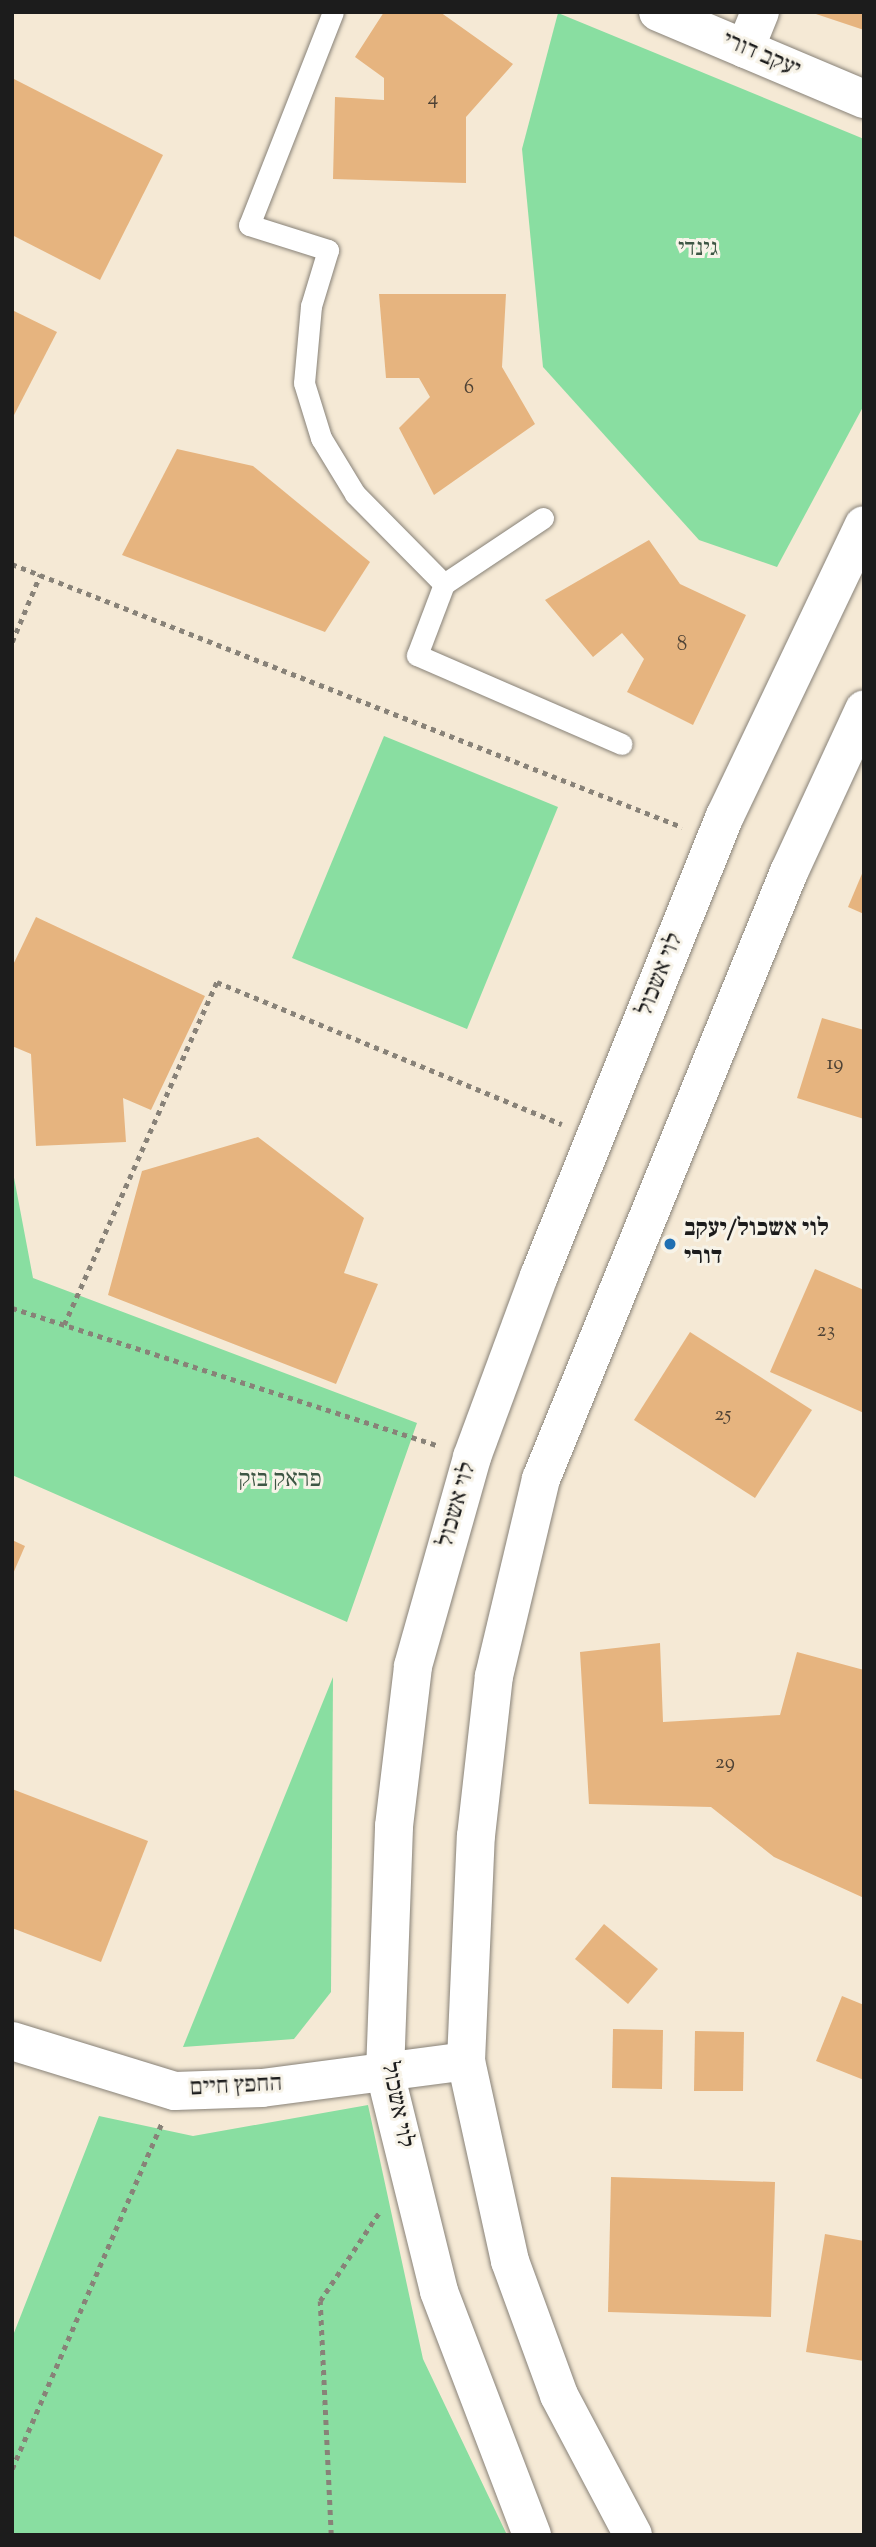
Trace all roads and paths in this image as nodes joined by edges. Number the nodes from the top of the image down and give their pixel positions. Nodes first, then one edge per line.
1 (334, 12) edge
2 (658, 12) edge
3 (760, 12) edge
4 (745, 49) junction
5 (864, 99) edge
6 (544, 518) dead end
7 (864, 525) edge
8 (12, 564) edge
9 (40, 575) junction
10 (444, 584) junction
11 (12, 642) edge
12 (864, 710) edge
13 (622, 744) dead end
14 (715, 840) junction
15 (595, 1137) junction
16 (12, 1308) edge
17 (64, 1325) junction
18 (471, 1457) junction
19 (12, 2041) edge
20 (466, 2061) junction
21 (384, 2073) junction
22 (175, 2091) junction
23 (408, 2167) junction
24 (12, 2469) edge
25 (331, 2535) edge
26 (532, 2535) edge
27 (633, 2535) edge

1 - 10 lane
2 - 4 street, יעקב דורי
3 - 4 street
4 - 5 street, יעקב דורי
6 - 10 lane
7 - 14 street, לוי אשכול
8 - 9 path
9 - 11 path
9 - 14 path
10 - 13 lane
12 - 20 street
14 - 15 street, לוי אשכול
15 - 17 path
15 - 18 street, לוי אשכול
16 - 17 path
17 - 18 path
18 - 21 street, לוי אשכול
19 - 22 street, החפץ חיים
20 - 21 street, החפץ חיים
20 - 27 street
21 - 22 street, החפץ חיים
21 - 23 street, לוי אשכול
22 - 24 path
23 - 25 path
23 - 26 street, לוי אשכול

